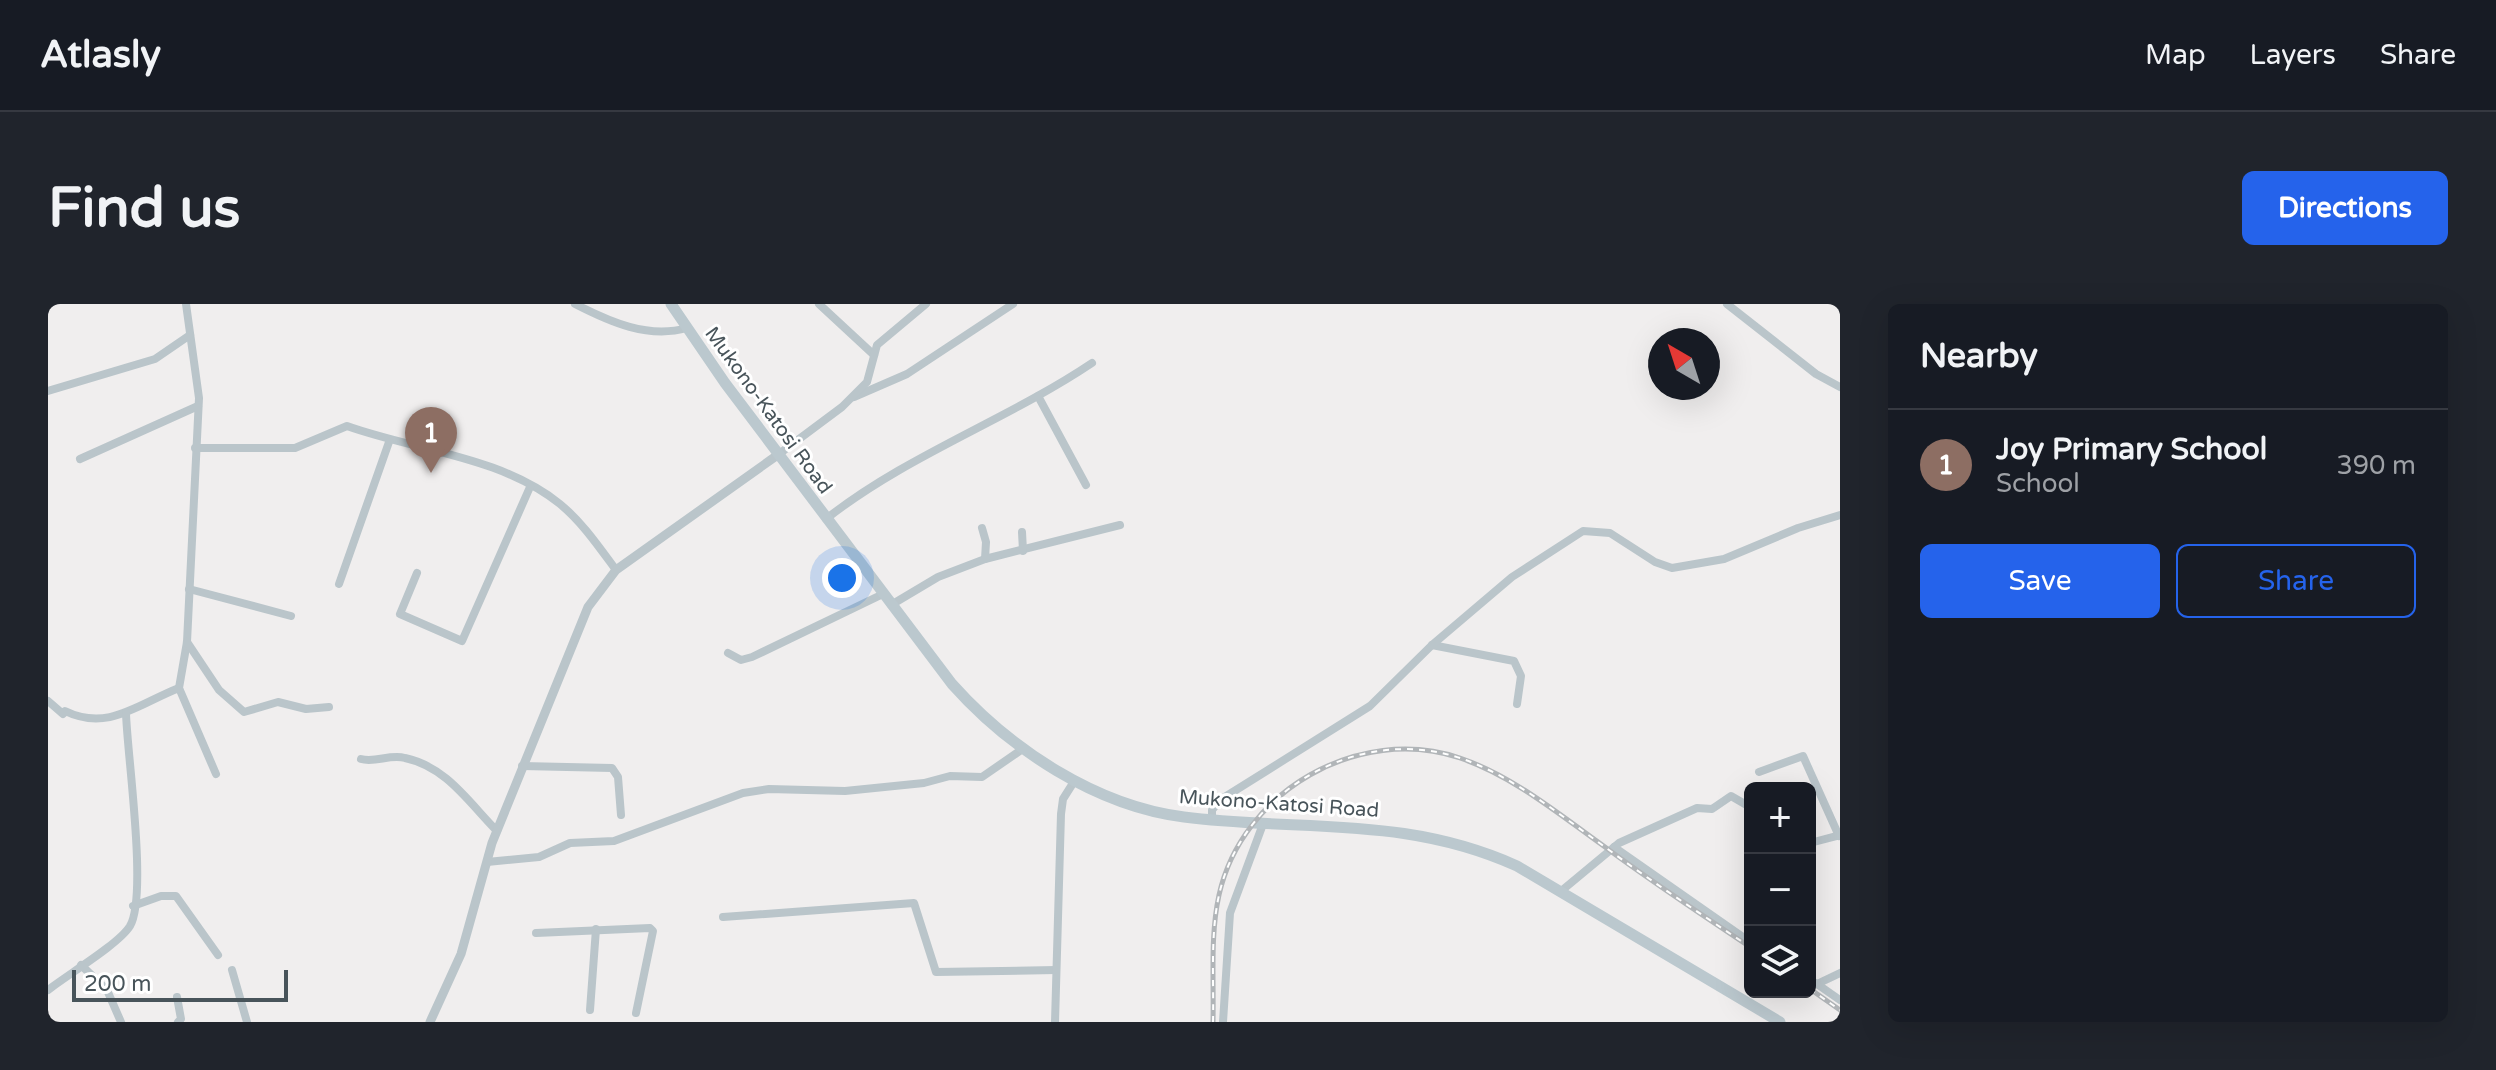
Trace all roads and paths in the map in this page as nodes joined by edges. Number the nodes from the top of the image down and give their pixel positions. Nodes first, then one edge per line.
1 (186, 304) edge
2 (575, 304) edge
3 (671, 304) edge
4 (819, 304) edge
5 (926, 304) edge
6 (1013, 304) edge
7 (1727, 304) edge
8 (687, 328) junction
9 (190, 335) junction
10 (874, 355) junction
11 (1092, 363) dead end
12 (1840, 387) edge
13 (48, 391) edge
14 (1038, 396) junction
15 (850, 399) junction
16 (198, 406) junction
17 (389, 442) junction
18 (195, 448) junction
19 (779, 454) junction
20 (80, 459) dead end
21 (1086, 485) dead end
22 (530, 487) junction
23 (1840, 515) edge
24 (826, 519) junction
25 (1120, 525) dead end
26 (982, 528) dead end
27 (1022, 532) dead end
28 (1023, 551) junction
29 (985, 559) junction
30 (616, 570) junction
31 (417, 573) dead end
32 (339, 584) dead end
33 (189, 589) junction
34 (883, 594) junction
35 (891, 605) junction
36 (291, 616) dead end
37 (187, 642) junction
38 (1432, 645) junction
39 (728, 653) dead end
40 (179, 688) junction
41 (48, 701) edge
42 (1517, 704) dead end
43 (329, 707) dead end
44 (126, 713) junction
45 (1024, 748) junction
46 (361, 759) dead end
47 (522, 766) junction
48 (1759, 772) dead end
49 (216, 774) dead end
50 (1075, 780) junction
51 (1744, 804) edge
52 (621, 815) dead end
53 (1212, 820) junction
54 (1263, 824) junction
55 (497, 831) junction
56 (1839, 836) edge
57 (1816, 842) edge
58 (1614, 847) junction
59 (487, 862) junction
60 (1560, 892) junction
61 (133, 906) junction
62 (723, 917) dead end
63 (596, 929) junction
64 (536, 933) dead end
65 (1744, 938) edge
66 (218, 955) dead end
67 (81, 965) junction
68 (232, 970) dead end
69 (1056, 970) junction
70 (1840, 973) edge
71 (1816, 981) edge
72 (1816, 984) edge
73 (48, 990) edge
74 (177, 997) dead end
75 (1840, 1000) edge
76 (590, 1010) dead end
77 (636, 1013) dead end
78 (121, 1022) edge
79 (178, 1022) edge
80 (247, 1022) edge
81 (430, 1022) edge
82 (1055, 1022) edge
83 (1223, 1022) edge
84 (1780, 1022) edge

1 - 9 street
2 - 8 street
3 - 8 main road, Mukono-Katosi Road
4 - 10 street
5 - 10 street
6 - 15 street
7 - 12 street
8 - 19 main road, Mukono-Katosi Road
9 - 13 street
9 - 16 street
10 - 15 street
11 - 14 street
14 - 21 street
14 - 24 street
15 - 19 street
16 - 18 street
16 - 20 street
17 - 18 street
17 - 22 street
17 - 32 street
18 - 33 street
19 - 24 main road, Mukono-Katosi Road
19 - 30 street
22 - 30 street
22 - 31 street
23 - 38 street
24 - 34 main road, Mukono-Katosi Road
25 - 28 street
26 - 29 street
27 - 28 street
28 - 29 street
29 - 35 street
30 - 47 street
33 - 36 street
33 - 37 street
34 - 35 main road, Mukono-Katosi Road
34 - 39 street
35 - 45 main road, Mukono-Katosi Road
37 - 40 street
37 - 43 street
38 - 42 street
38 - 53 street
40 - 44 street
40 - 49 street
41 - 44 street
44 - 61 street
45 - 50 main road, Mukono-Katosi Road
45 - 59 street
46 - 55 street
47 - 52 street
47 - 55 street
48 - 56 street
50 - 53 main road, Mukono-Katosi Road
50 - 69 street
51 - 58 street
53 - 54 main road, Mukono-Katosi Road
54 - 60 main road, Mukono-Katosi Road
54 - 83 street
55 - 59 street
56 - 57 street
58 - 60 street
58 - 65 street
59 - 81 street
60 - 84 main road, Mukono-Katosi Road
61 - 66 street
61 - 67 street
62 - 69 street
63 - 64 street
63 - 76 street
63 - 77 street
67 - 73 street
67 - 78 street
68 - 80 street
69 - 82 street
70 - 71 street
72 - 75 street
74 - 79 street

